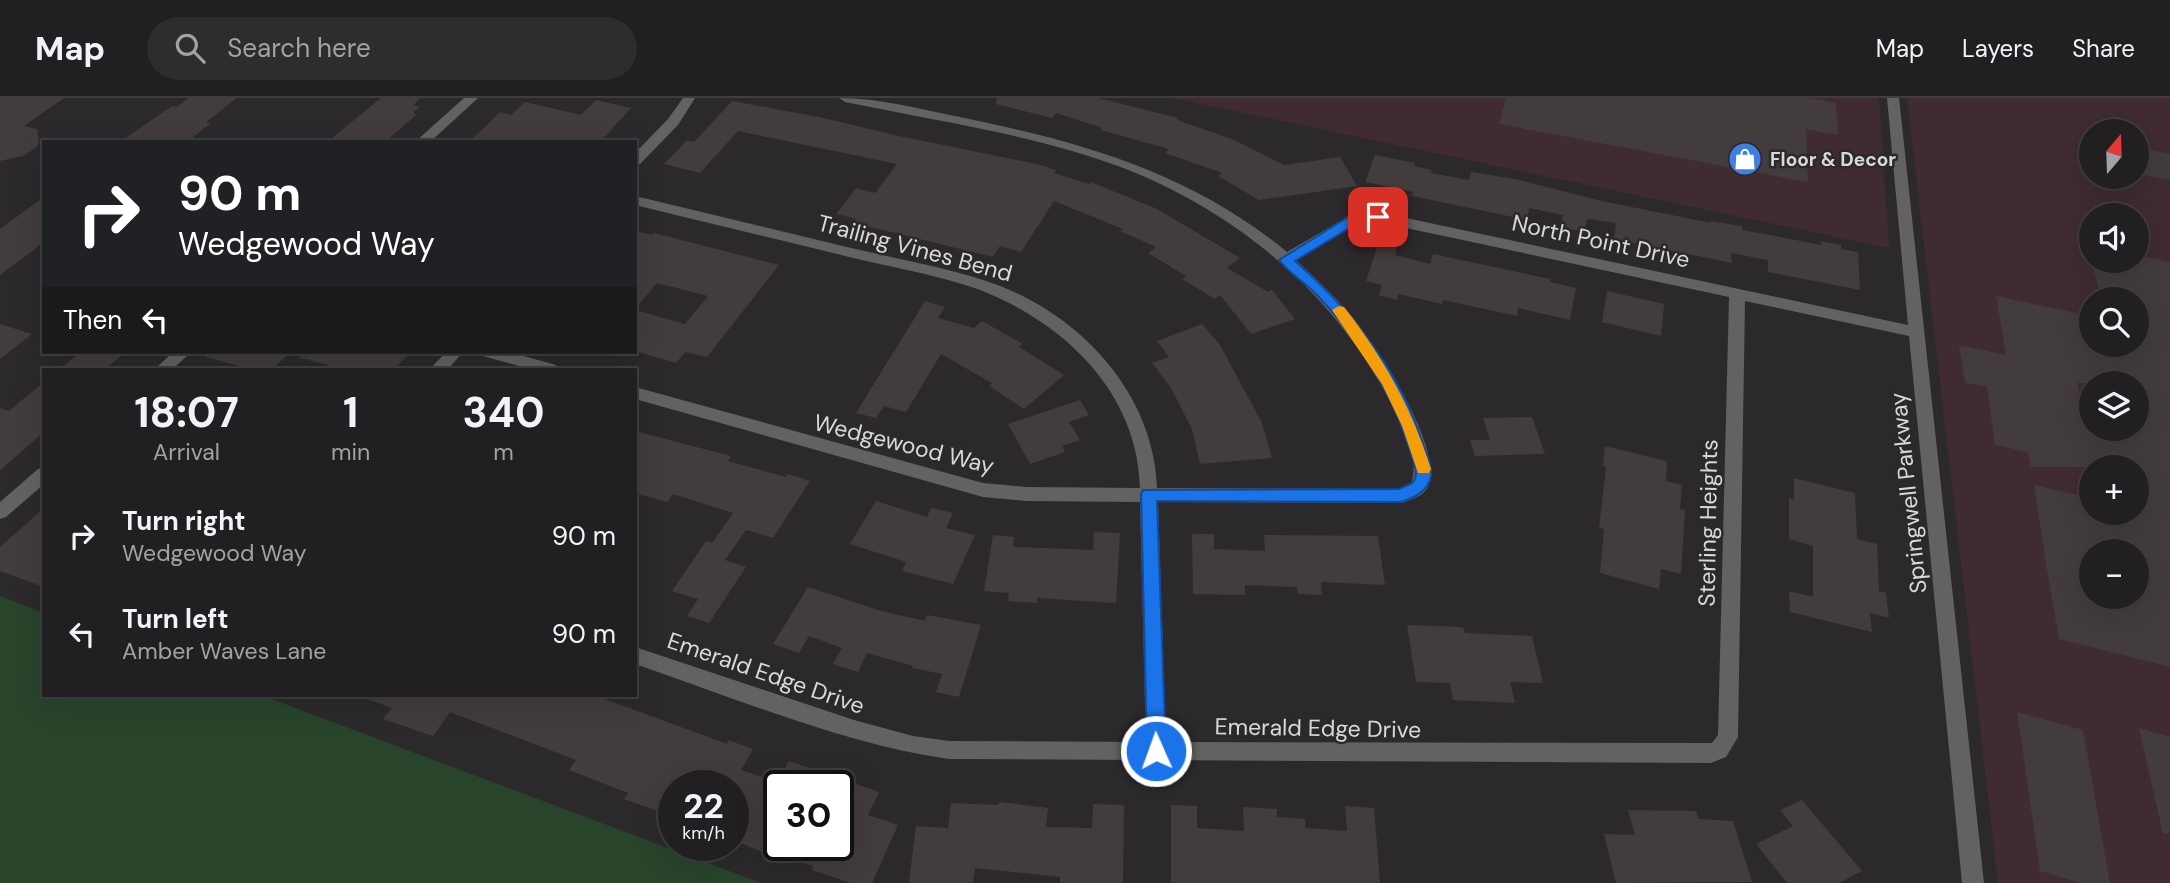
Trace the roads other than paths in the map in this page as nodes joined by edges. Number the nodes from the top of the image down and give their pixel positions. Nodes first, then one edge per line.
1 (472, 98) edge
2 (689, 98) edge
3 (845, 98) edge
4 (1893, 98) edge
5 (424, 140) edge
6 (637, 159) edge
7 (637, 200) edge
8 (1286, 260) junction
9 (1737, 293) junction
10 (1916, 332) junction
11 (181, 354) edge
12 (452, 354) edge
13 (496, 354) edge
14 (164, 368) edge
15 (439, 368) edge
16 (546, 368) edge
17 (637, 394) edge
18 (42, 476) edge
19 (1149, 494) junction
20 (0, 512) edge
21 (637, 656) edge
22 (1719, 750) joint
23 (1156, 751) junction
24 (1973, 883) edge

1 - 5 street
2 - 6 street
3 - 8 street
4 - 10 street, Springwell Parkway
7 - 19 street, Trailing Vines Bend
8 - 9 street, North Point Drive
8 - 19 street, Wedgewood Way
9 - 10 street, North Point Drive
9 - 22 street, Sterling Heights
10 - 24 street, Springwell Parkway
11 - 14 street
12 - 15 street
13 - 16 street
17 - 19 street, Wedgewood Way
18 - 20 street
19 - 23 street, Trailing Vines Bend
21 - 23 street, Emerald Edge Drive
22 - 23 street, Emerald Edge Drive

